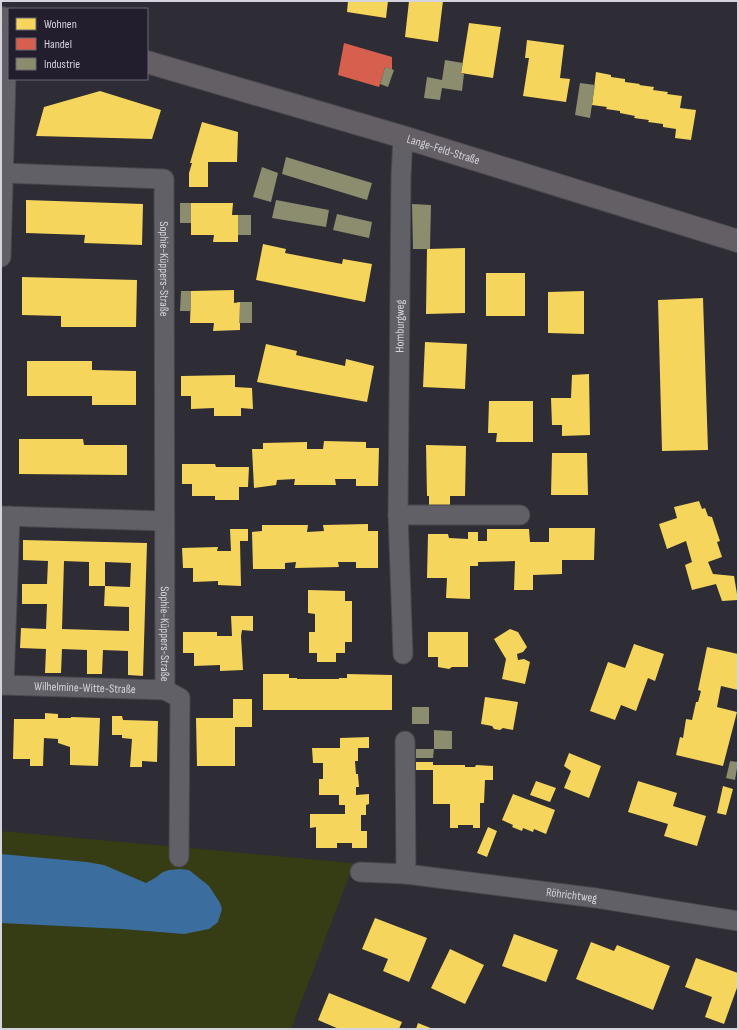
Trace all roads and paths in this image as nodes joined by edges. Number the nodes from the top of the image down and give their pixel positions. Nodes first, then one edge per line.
1 (8, 40) edge
2 (148, 62) edge
3 (3, 137) edge
4 (403, 137) junction
5 (3, 173) junction
6 (738, 241) edge
7 (1, 257) edge
8 (398, 515) junction
9 (520, 515) dead end
10 (6, 516) edge
11 (164, 521) junction
12 (403, 654) dead end
13 (2, 685) edge
14 (165, 690) junction
15 (405, 741) dead end
16 (179, 857) dead end
17 (360, 872) dead end
18 (406, 874) junction
19 (738, 921) edge

1 - 3 street
2 - 4 street, Lange-Feld-Straße
3 - 5 street
4 - 6 street, Lange-Feld-Straße
4 - 8 street, Homburgweg
5 - 7 street
5 - 11 street, Sophie-Küppers-Straße
8 - 9 street
8 - 12 street, Homburgweg
10 - 11 street
10 - 13 street, Wilhelmine-Witte-Straße
11 - 14 street, Sophie-Küppers-Straße
13 - 14 street, Wilhelmine-Witte-Straße
14 - 16 street, Sophie-Küppers-Straße
15 - 18 street
17 - 18 street, Röhrichtweg
18 - 19 street, Röhrichtweg

